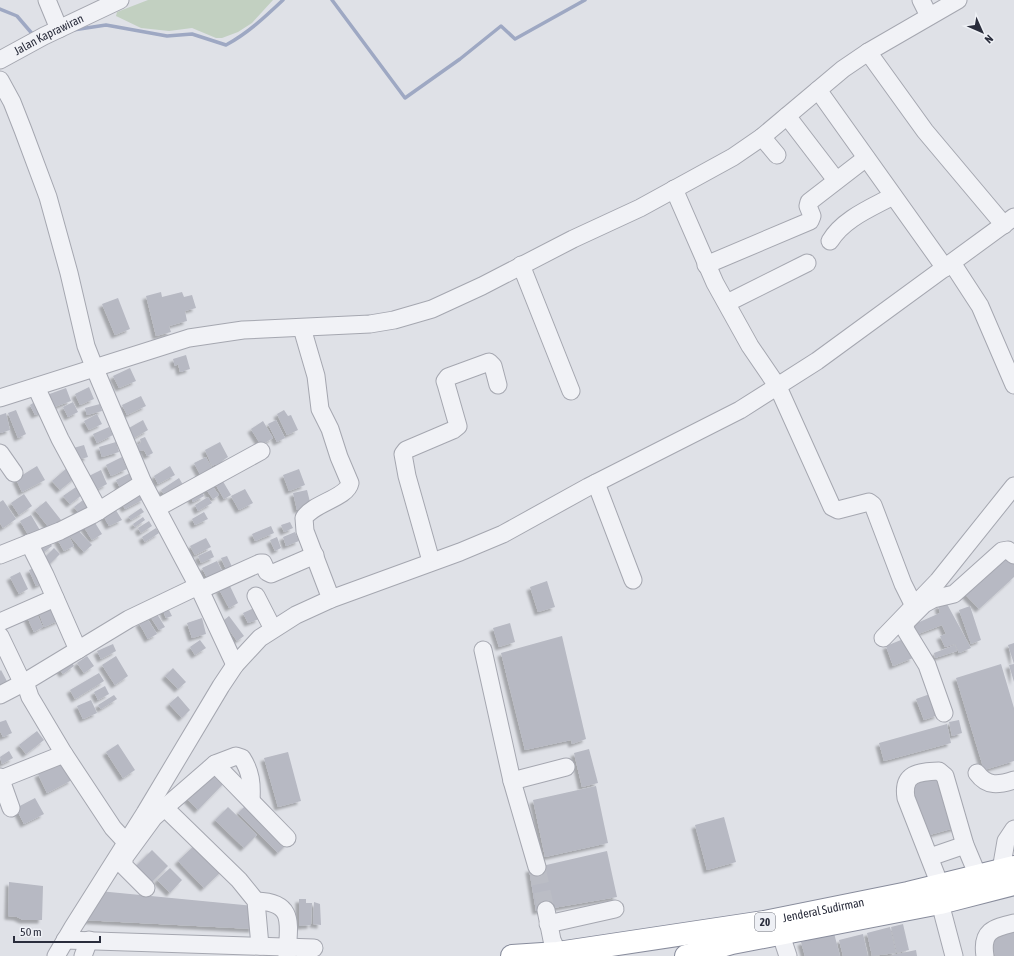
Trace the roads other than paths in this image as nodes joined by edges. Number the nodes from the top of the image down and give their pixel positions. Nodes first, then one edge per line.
1 (47, 0) edge
2 (120, 0) edge
3 (921, 0) edge
4 (958, 0) edge
5 (929, 16) junction
6 (45, 36) junction
7 (868, 52) junction
8 (0, 60) edge
9 (0, 80) edge
10 (818, 90) junction
11 (787, 116) junction
12 (762, 136) junction
13 (777, 155) dead end
14 (866, 158) junction
15 (836, 180) junction
16 (674, 189) junction
17 (893, 196) junction
18 (1009, 221) edge
19 (830, 241) dead end
20 (807, 263) dead end
21 (522, 265) junction
22 (706, 265) junction
23 (948, 266) junction
24 (727, 303) junction
25 (302, 328) junction
26 (95, 369) junction
27 (498, 385) dead end
28 (1014, 385) edge
29 (36, 387) junction
30 (778, 387) junction
31 (571, 391) dead end
32 (0, 398) edge
33 (261, 451) dead end
34 (0, 453) edge
35 (14, 473) dead end
36 (596, 482) junction
37 (143, 483) junction
38 (1014, 486) edge
39 (157, 508) junction
40 (98, 511) junction
41 (29, 544) junction
42 (0, 555) edge
43 (315, 555) junction
44 (1014, 555) edge
45 (431, 561) junction
46 (633, 580) dead end
47 (199, 588) junction
48 (256, 596) dead end
49 (55, 598) junction
50 (331, 599) junction
51 (914, 606) junction
52 (0, 622) edge
53 (273, 629) junction
54 (0, 636) edge
55 (883, 638) dead end
56 (78, 650) junction
57 (483, 650) dead end
58 (234, 665) junction
59 (23, 682) junction
60 (0, 695) edge
61 (944, 713) dead end
62 (64, 754) junction
63 (215, 764) junction
64 (566, 767) dead end
65 (977, 773) dead end
66 (0, 778) edge
67 (1014, 780) edge
68 (512, 781) junction
69 (251, 800) junction
70 (11, 808) dead end
71 (165, 808) junction
72 (1014, 829) edge
73 (286, 838) dead end
74 (126, 842) junction
75 (965, 845) junction
76 (930, 857) junction
77 (537, 867) tunnel mouth
78 (1010, 874) edge
79 (978, 876) junction
80 (146, 888) dead end
81 (940, 894) junction
82 (256, 901) junction
83 (616, 909) dead end
84 (1014, 923) edge
85 (781, 935) junction
86 (65, 940) junction
87 (260, 946) junction
88 (86, 948) edge
89 (314, 948) dead end
90 (287, 952) edge
91 (558, 953) junction
92 (56, 956) edge
93 (518, 956) edge
94 (686, 956) edge
95 (788, 956) edge
96 (954, 956) edge
97 (985, 956) edge

1 - 6 street
2 - 6 street, Jalan Kaprawiran
3 - 5 street
4 - 5 street
5 - 7 street
6 - 8 street, Jalan Kaprawiran
7 - 10 street
7 - 18 street
9 - 26 street
10 - 11 street
10 - 14 street
11 - 12 street
11 - 15 street
12 - 13 street
12 - 16 street
14 - 15 street
14 - 17 street
15 - 22 street
16 - 21 street
16 - 22 street
17 - 19 street
17 - 23 street
18 - 23 street
20 - 24 street
21 - 25 street
21 - 31 street
22 - 24 street
23 - 28 street
23 - 30 street
24 - 30 street
25 - 26 street
25 - 43 street
26 - 29 street
26 - 37 street
27 - 45 street
29 - 32 street
29 - 40 street
30 - 36 street
30 - 51 street
33 - 39 street
34 - 35 street
36 - 45 street
36 - 46 street
37 - 39 street
37 - 40 street
38 - 51 street
39 - 47 street
40 - 41 street
41 - 42 street
41 - 49 street
43 - 47 street
43 - 50 street
44 - 61 street
45 - 50 street
47 - 56 street
47 - 58 street
48 - 53 street
49 - 52 street
49 - 56 street
50 - 53 street
51 - 55 street
53 - 58 street
54 - 59 street
56 - 59 street
57 - 68 street
58 - 74 street
59 - 60 street
59 - 62 street
62 - 66 street
62 - 74 street
63 - 69 street
63 - 69 street
63 - 71 street
64 - 68 street
65 - 67 street
66 - 70 street
68 - 77 street
69 - 73 street
71 - 80 street
71 - 82 street
72 - 78 street
74 - 86 street
75 - 76 street
75 - 76 street
75 - 79 street
76 - 81 street
78 - 79 highway, Jenderal Sudirman / 20
78 - 81 highway, Jenderal Sudirman / 20
79 - 81 highway, Jenderal Sudirman / 20
81 - 85 highway, Jenderal Sudirman / 20
81 - 91 highway, Jenderal Sudirman / 20
81 - 96 street
82 - 87 street
82 - 90 street
83 - 91 street
84 - 97 street
85 - 94 highway, Jenderal Sudirman / 20
85 - 95 street
86 - 88 street
86 - 92 street
87 - 88 street
87 - 90 street
89 - 90 street
91 - 93 highway, Jenderal Sudirman / 20

